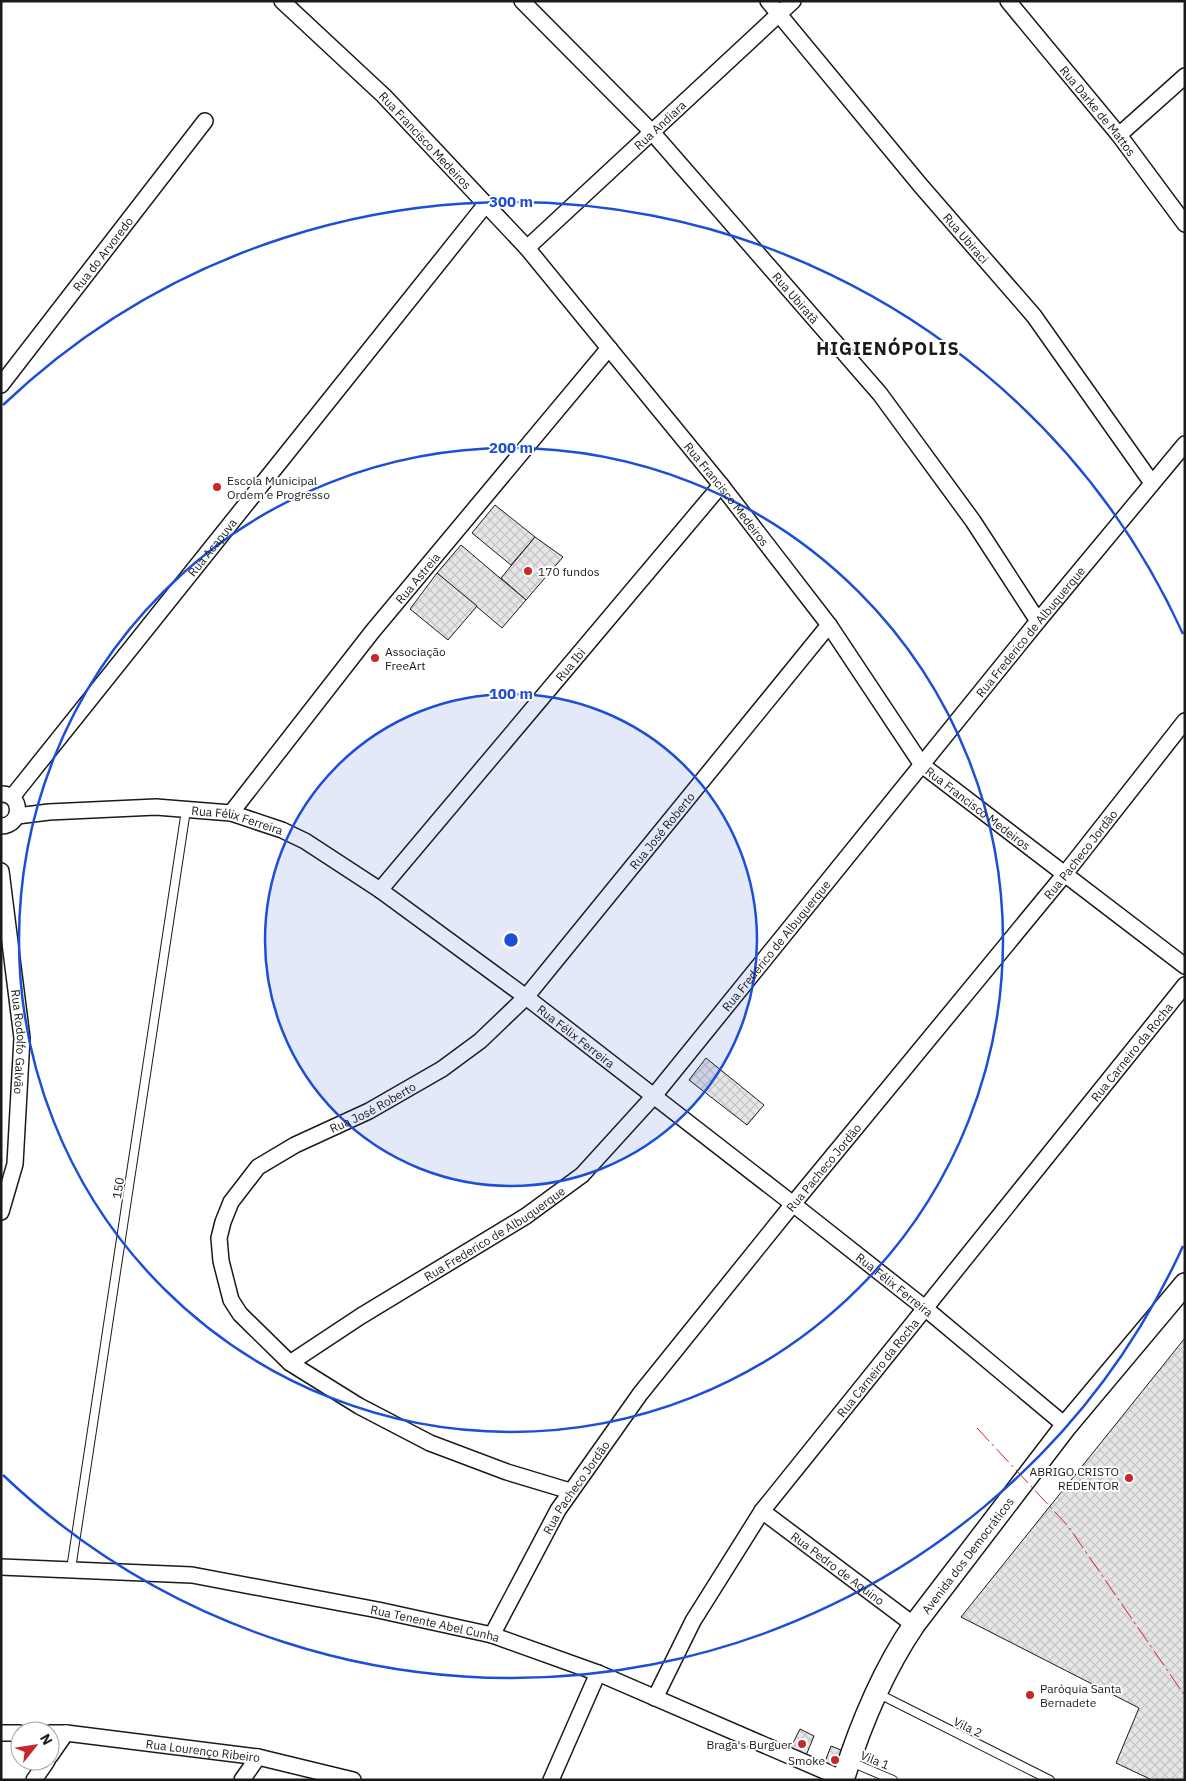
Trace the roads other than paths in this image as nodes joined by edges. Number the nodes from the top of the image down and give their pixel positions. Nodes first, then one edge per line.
1 (282, 1) edge
2 (522, 1) edge
3 (768, 1) edge
4 (793, 1) edge
5 (1011, 2) edge
6 (779, 13) junction
7 (1185, 76) edge
8 (205, 121) dead end
9 (651, 132) junction
10 (1119, 135) junction
11 (486, 204) junction
12 (1185, 224) edge
13 (527, 248) junction
14 (610, 348) junction
15 (1, 385) edge
16 (1185, 444) edge
17 (1152, 483) junction
18 (721, 485) junction
19 (1038, 621) junction
20 (828, 624) junction
21 (1185, 721) edge
22 (922, 765) junction
23 (7, 795) edge
24 (186, 810) junction
25 (231, 813) junction
26 (17, 816) junction
27 (1, 826) edge
28 (1, 871) edge
29 (1064, 875) junction
30 (380, 890) junction
31 (1185, 966) edge
32 (1185, 986) edge
33 (526, 997) junction
34 (653, 1097) junction
35 (793, 1204) junction
36 (1, 1212) edge
37 (1185, 1284) edge
38 (926, 1309) junction
39 (290, 1363) junction
40 (1066, 1426) junction
41 (570, 1491) junction
42 (762, 1511) junction
43 (1, 1567) edge
44 (71, 1569) junction
45 (914, 1625) junction
46 (492, 1635) junction
47 (598, 1673) junction
48 (876, 1692) junction
49 (655, 1698) junction
50 (60, 1733) edge
51 (66, 1733) junction
52 (60, 1742) edge
53 (258, 1757) junction
54 (845, 1774) edge
55 (242, 1780) edge
56 (353, 1780) edge
57 (551, 1780) edge
58 (893, 1780) edge
59 (1050, 1780) edge

1 - 11 street, Rua Francisco Medeiros
2 - 9 street, Rua Ubiratã
3 - 6 street, Rua Ubiraci
4 - 6 street, Rua Andiara
5 - 10 street, Rua Darke de Mattos
6 - 9 street, Rua Andiara
6 - 17 street, Rua Ubiraci
7 - 10 street
8 - 15 street, Rua do Arvoredo
9 - 13 street, Rua Andiara
9 - 19 street, Rua Ubiratã
10 - 12 street, Rua Darke de Mattos
11 - 13 street, Rua Francisco Medeiros
11 - 23 street, Rua Acapuva
13 - 14 street, Rua Francisco Medeiros
14 - 18 street, Rua Francisco Medeiros
14 - 25 street, Rua Astreia
16 - 17 street, Rua Frederico de Albuquerque
17 - 19 street, Rua Frederico de Albuquerque
18 - 20 street, Rua Francisco Medeiros
18 - 30 street, Rua Ibi
19 - 22 street, Rua Frederico de Albuquerque
20 - 22 street, Rua Francisco Medeiros
20 - 33 street, Rua José Roberto
21 - 29 street, Rua Pacheco Jordão
22 - 29 street, Rua Francisco Medeiros
22 - 34 street, Rua Frederico de Albuquerque
23 - 26 street
24 - 25 street, Rua Félix Ferreira
24 - 26 street, Rua Félix Ferreira
24 - 44 lane, 150
25 - 30 street, Rua Félix Ferreira
26 - 27 street
28 - 36 street, Rua Rodolfo Galvão
29 - 31 street, Rua Francisco Medeiros
29 - 35 street, Rua Pacheco Jordão
30 - 33 street, Rua Félix Ferreira
32 - 38 street, Rua Carneiro da Rocha
33 - 34 street, Rua Félix Ferreira
33 - 39 street, Rua José Roberto
34 - 35 street, Rua Félix Ferreira
34 - 39 street, Rua Frederico de Albuquerque
35 - 38 street, Rua Félix Ferreira
35 - 41 street, Rua Pacheco Jordão
37 - 40 street, Avenida dos Democráticos
38 - 40 street, Rua Félix Ferreira
38 - 42 street, Rua Carneiro da Rocha
39 - 41 street, Rua José Roberto
40 - 45 street, Avenida dos Democráticos
41 - 46 street, Rua Pacheco Jordão
42 - 45 street, Rua Pedro de Aquino
42 - 49 street, Rua Carneiro da Rocha
43 - 44 street, Rua Tenente Abel Cunha
44 - 46 street, Rua Tenente Abel Cunha
45 - 48 street, Avenida dos Democráticos
46 - 47 street, Rua Tenente Abel Cunha
47 - 49 street, Rua Tenente Abel Cunha
47 - 57 street
48 - 54 street, Avenida dos Democráticos
48 - 59 lane, Vila 2
49 - 54 street, Rua Tenente Abel Cunha
50 - 51 street, Rua Lourenço Ribeiro
51 - 52 street
51 - 53 street, Rua Lourenço Ribeiro
53 - 55 street
53 - 56 street, Rua Lourenço Ribeiro
54 - 58 lane, Vila 1

